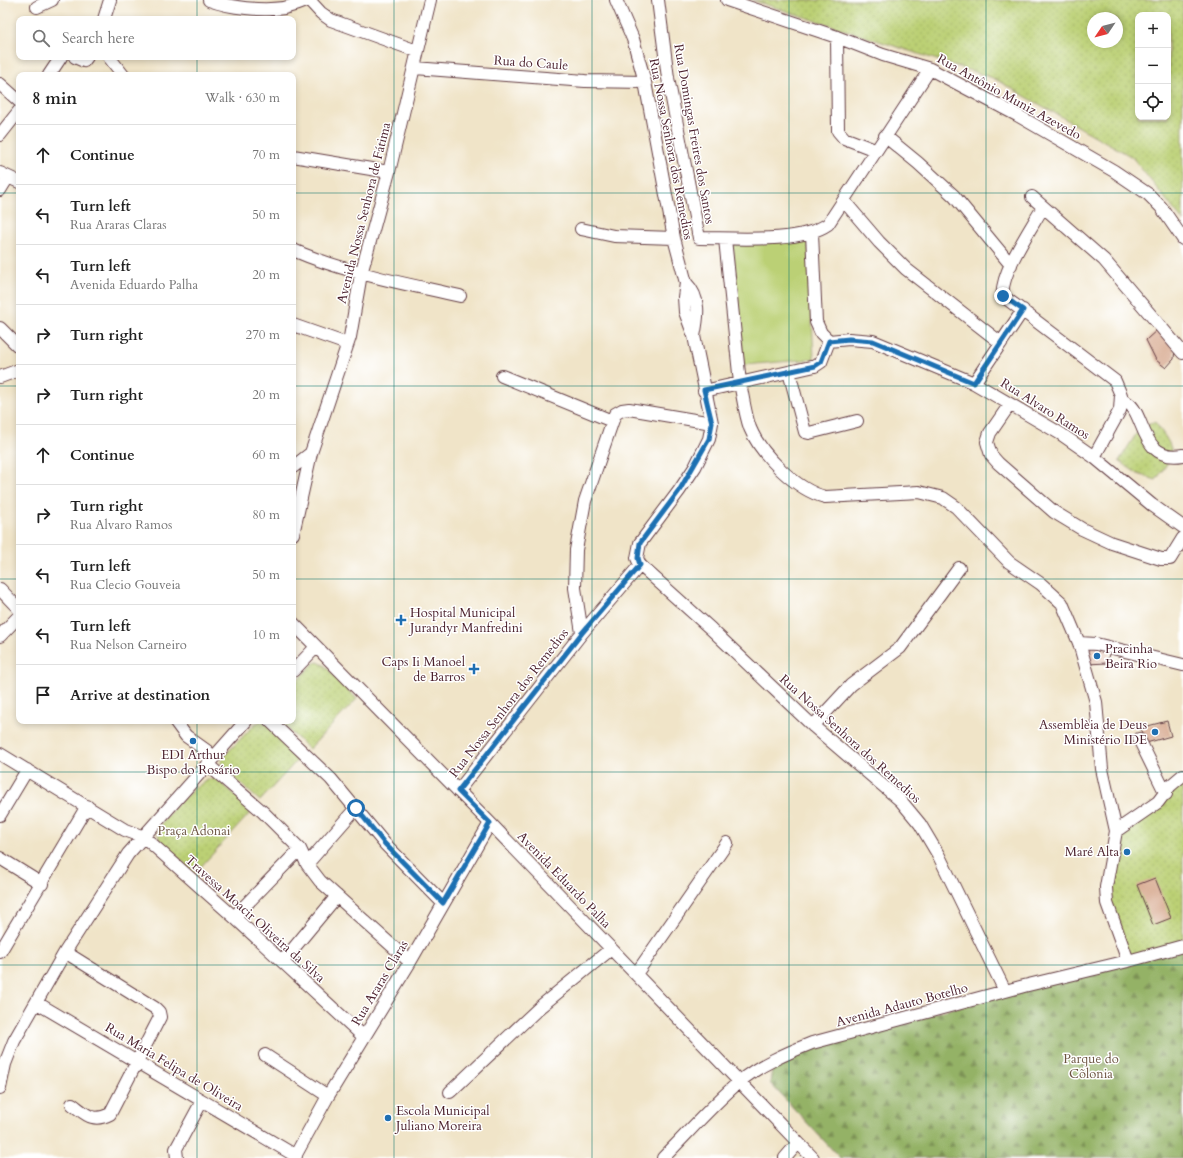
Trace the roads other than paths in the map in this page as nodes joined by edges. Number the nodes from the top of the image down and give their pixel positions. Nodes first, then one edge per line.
1 (52, 0) edge
2 (110, 0) edge
3 (209, 0) edge
4 (309, 0) edge
5 (430, 0) edge
6 (616, 0) edge
7 (658, 0) edge
8 (727, 0) edge
9 (37, 7) dead end
10 (105, 16) edge
11 (837, 37) junction
12 (418, 51) junction
13 (59, 60) edge
14 (111, 60) edge
15 (415, 68) junction
16 (930, 69) junction
17 (52, 72) edge
18 (121, 72) edge
19 (645, 82) junction
20 (0, 84) edge
21 (16, 98) edge
22 (16, 115) edge
23 (0, 135) edge
24 (885, 136) junction
25 (875, 150) junction
26 (296, 156) edge
27 (389, 172) junction
28 (4, 175) edge
29 (16, 181) edge
30 (0, 190) edge
31 (1032, 197) dead end
32 (844, 201) junction
33 (1043, 207) junction
34 (582, 229) dead end
35 (812, 233) junction
36 (674, 238) junction
37 (726, 239) junction
38 (1183, 239) edge
39 (296, 251) edge
40 (1011, 265) junction
41 (361, 274) junction
42 (460, 296) dead end
43 (1023, 310) junction
44 (296, 326) edge
45 (1, 331) edge
46 (829, 341) junction
47 (1001, 343) junction
48 (16, 344) edge
49 (347, 344) junction
50 (1183, 353) edge
51 (16, 371) edge
52 (789, 372) junction
53 (502, 376) dead end
54 (0, 377) edge
55 (740, 383) junction
56 (974, 383) junction
57 (704, 390) junction
58 (1122, 401) junction
59 (1010, 404) junction
60 (612, 421) junction
61 (857, 421) dead end
62 (712, 423) junction
63 (311, 452) junction
64 (1183, 455) edge
65 (1094, 457) junction
66 (296, 464) edge
67 (296, 520) edge
68 (1183, 527) edge
69 (1183, 538) edge
70 (640, 565) junction
71 (959, 568) dead end
72 (0, 589) edge
73 (16, 606) edge
74 (16, 619) edge
75 (296, 626) edge
76 (582, 633) junction
77 (0, 636) edge
78 (1079, 643) junction
79 (316, 647) junction
80 (1183, 665) edge
81 (296, 668) edge
82 (176, 724) edge
83 (243, 724) edge
84 (273, 724) edge
85 (813, 726) junction
86 (1139, 739) dead end
87 (0, 754) edge
88 (210, 761) junction
89 (27, 770) junction
90 (1183, 775) edge
91 (458, 791) junction
92 (1166, 794) junction
93 (88, 806) junction
94 (356, 808) junction
95 (0, 815) edge
96 (490, 823) junction
97 (1116, 831) junction
98 (144, 837) junction
99 (727, 843) dead end
100 (300, 849) junction
101 (0, 858) edge
102 (307, 864) junction
103 (42, 884) junction
104 (337, 896) junction
105 (443, 903) junction
106 (234, 917) junction
107 (1183, 946) edge
108 (611, 949) junction
109 (0, 952) edge
110 (65, 952) junction
111 (283, 961) junction
112 (1128, 961) junction
113 (410, 962) junction
114 (636, 974) junction
115 (1005, 991) junction
116 (37, 1003) junction
117 (364, 1037) junction
118 (265, 1055) dead end
119 (137, 1062) junction
120 (740, 1081) junction
121 (0, 1088) edge
122 (450, 1092) dead end
123 (328, 1096) junction
124 (202, 1101) junction
125 (72, 1104) dead end
126 (798, 1143) junction
127 (295, 1157) edge
128 (177, 1158) edge
129 (663, 1158) edge
130 (785, 1158) edge
131 (813, 1158) edge

1 - 9 street
2 - 10 street
3 - 4 street
4 - 12 street
5 - 12 street, Avenida Nossa Senhora de Fátima
6 - 19 street, Rua Nossa Senhora dos Remedios
7 - 37 street, Rua Domingas Freires dos Santos
8 - 11 street, Rua Antônio Muniz Azevedo
11 - 16 street, Rua Antônio Muniz Azevedo
11 - 25 street
12 - 15 street, Avenida Nossa Senhora de Fátima
13 - 17 street
14 - 18 street
15 - 19 street, Rua do Caule
15 - 27 street, Avenida Nossa Senhora de Fátima
16 - 24 street
16 - 38 street, Rua Antônio Muniz Azevedo
19 - 36 street, Rua Nossa Senhora dos Remedios
20 - 21 street
22 - 23 street
24 - 25 street
24 - 40 street
25 - 32 street
26 - 27 street
27 - 41 street, Avenida Nossa Senhora de Fátima
28 - 29 street
28 - 30 street
31 - 33 street
32 - 35 street
32 - 47 street
33 - 40 street
33 - 50 street
34 - 36 street
35 - 37 street
35 - 46 street
36 - 57 street, Rua Nossa Senhora dos Remedios
37 - 55 street, Rua Domingas Freires dos Santos
39 - 41 street
40 - 43 street
41 - 42 street
41 - 49 street, Avenida Nossa Senhora de Fátima
43 - 47 street
43 - 58 street
44 - 49 street
45 - 48 street
46 - 52 street
46 - 56 street, Rua Alvaro Ramos
47 - 56 street
49 - 63 street, Avenida Nossa Senhora de Fátima
51 - 54 street
52 - 55 street
52 - 61 street
53 - 60 street
55 - 57 street
55 - 78 street, Rua Domingas Freires dos Santos
56 - 59 street, Rua Alvaro Ramos
57 - 62 street, Rua Nossa Senhora dos Remedios
58 - 64 street
58 - 65 street
59 - 65 street, Rua Alvaro Ramos
59 - 69 street
60 - 62 street
60 - 76 street, Rua Nossa Senhora dos Remedios
62 - 70 street, Rua Nossa Senhora dos Remedios
63 - 66 street
63 - 67 street, Avenida Nossa Senhora de Fátima
65 - 68 street, Rua Alvaro Ramos
70 - 76 street, Rua Nossa Senhora dos Remedios
70 - 85 street, Rua Nossa Senhora dos Remedios
71 - 85 street
72 - 73 street
74 - 77 street
75 - 79 street, Avenida Eduardo Palha
76 - 91 street, Rua Nossa Senhora dos Remedios
78 - 80 street
78 - 97 street, Rua Domingas Freires dos Santos
79 - 81 street
79 - 91 street, Avenida Eduardo Palha
82 - 88 street
83 - 88 street
84 - 94 street
85 - 115 street, Rua Nossa Senhora dos Remedios
86 - 92 street
87 - 89 street, Travessa Moacir Oliveira da Silva
88 - 98 street
88 - 100 street
89 - 93 street, Travessa Moacir Oliveira da Silva
89 - 95 street
90 - 92 street
91 - 96 street, Avenida Eduardo Palha
92 - 97 street
93 - 98 street, Travessa Moacir Oliveira da Silva
93 - 103 street
94 - 102 street
94 - 105 street
96 - 105 street, Rua Araras Claras
96 - 108 street, Avenida Eduardo Palha
97 - 112 street, Rua Domingas Freires dos Santos
98 - 106 street, Travessa Moacir Oliveira da Silva
98 - 110 street
99 - 114 street
100 - 102 street
100 - 106 street
101 - 103 street
102 - 104 street
103 - 109 street
104 - 111 street
104 - 113 street
105 - 113 street, Rua Araras Claras
106 - 111 street, Travessa Moacir Oliveira da Silva
107 - 112 street, Avenida Adauto Botelho
108 - 114 street, Avenida Eduardo Palha
108 - 122 street
110 - 116 street
110 - 119 street
111 - 117 street, Travessa Moacir Oliveira da Silva
112 - 115 street, Avenida Adauto Botelho
113 - 117 street, Rua Araras Claras
114 - 120 street, Avenida Eduardo Palha
115 - 120 street, Avenida Adauto Botelho
116 - 119 street, Rua Maria Felipa de Oliveira
116 - 121 street
117 - 123 street, Rua Araras Claras
118 - 123 street
119 - 124 street, Rua Maria Felipa de Oliveira
119 - 125 street
120 - 126 street, Avenida Eduardo Palha
120 - 129 street, Avenida Adauto Botelho
123 - 127 street, Rua Araras Claras
124 - 127 street, Rua Maria Felipa de Oliveira
124 - 128 street
126 - 130 street
126 - 131 street, Avenida Eduardo Palha

